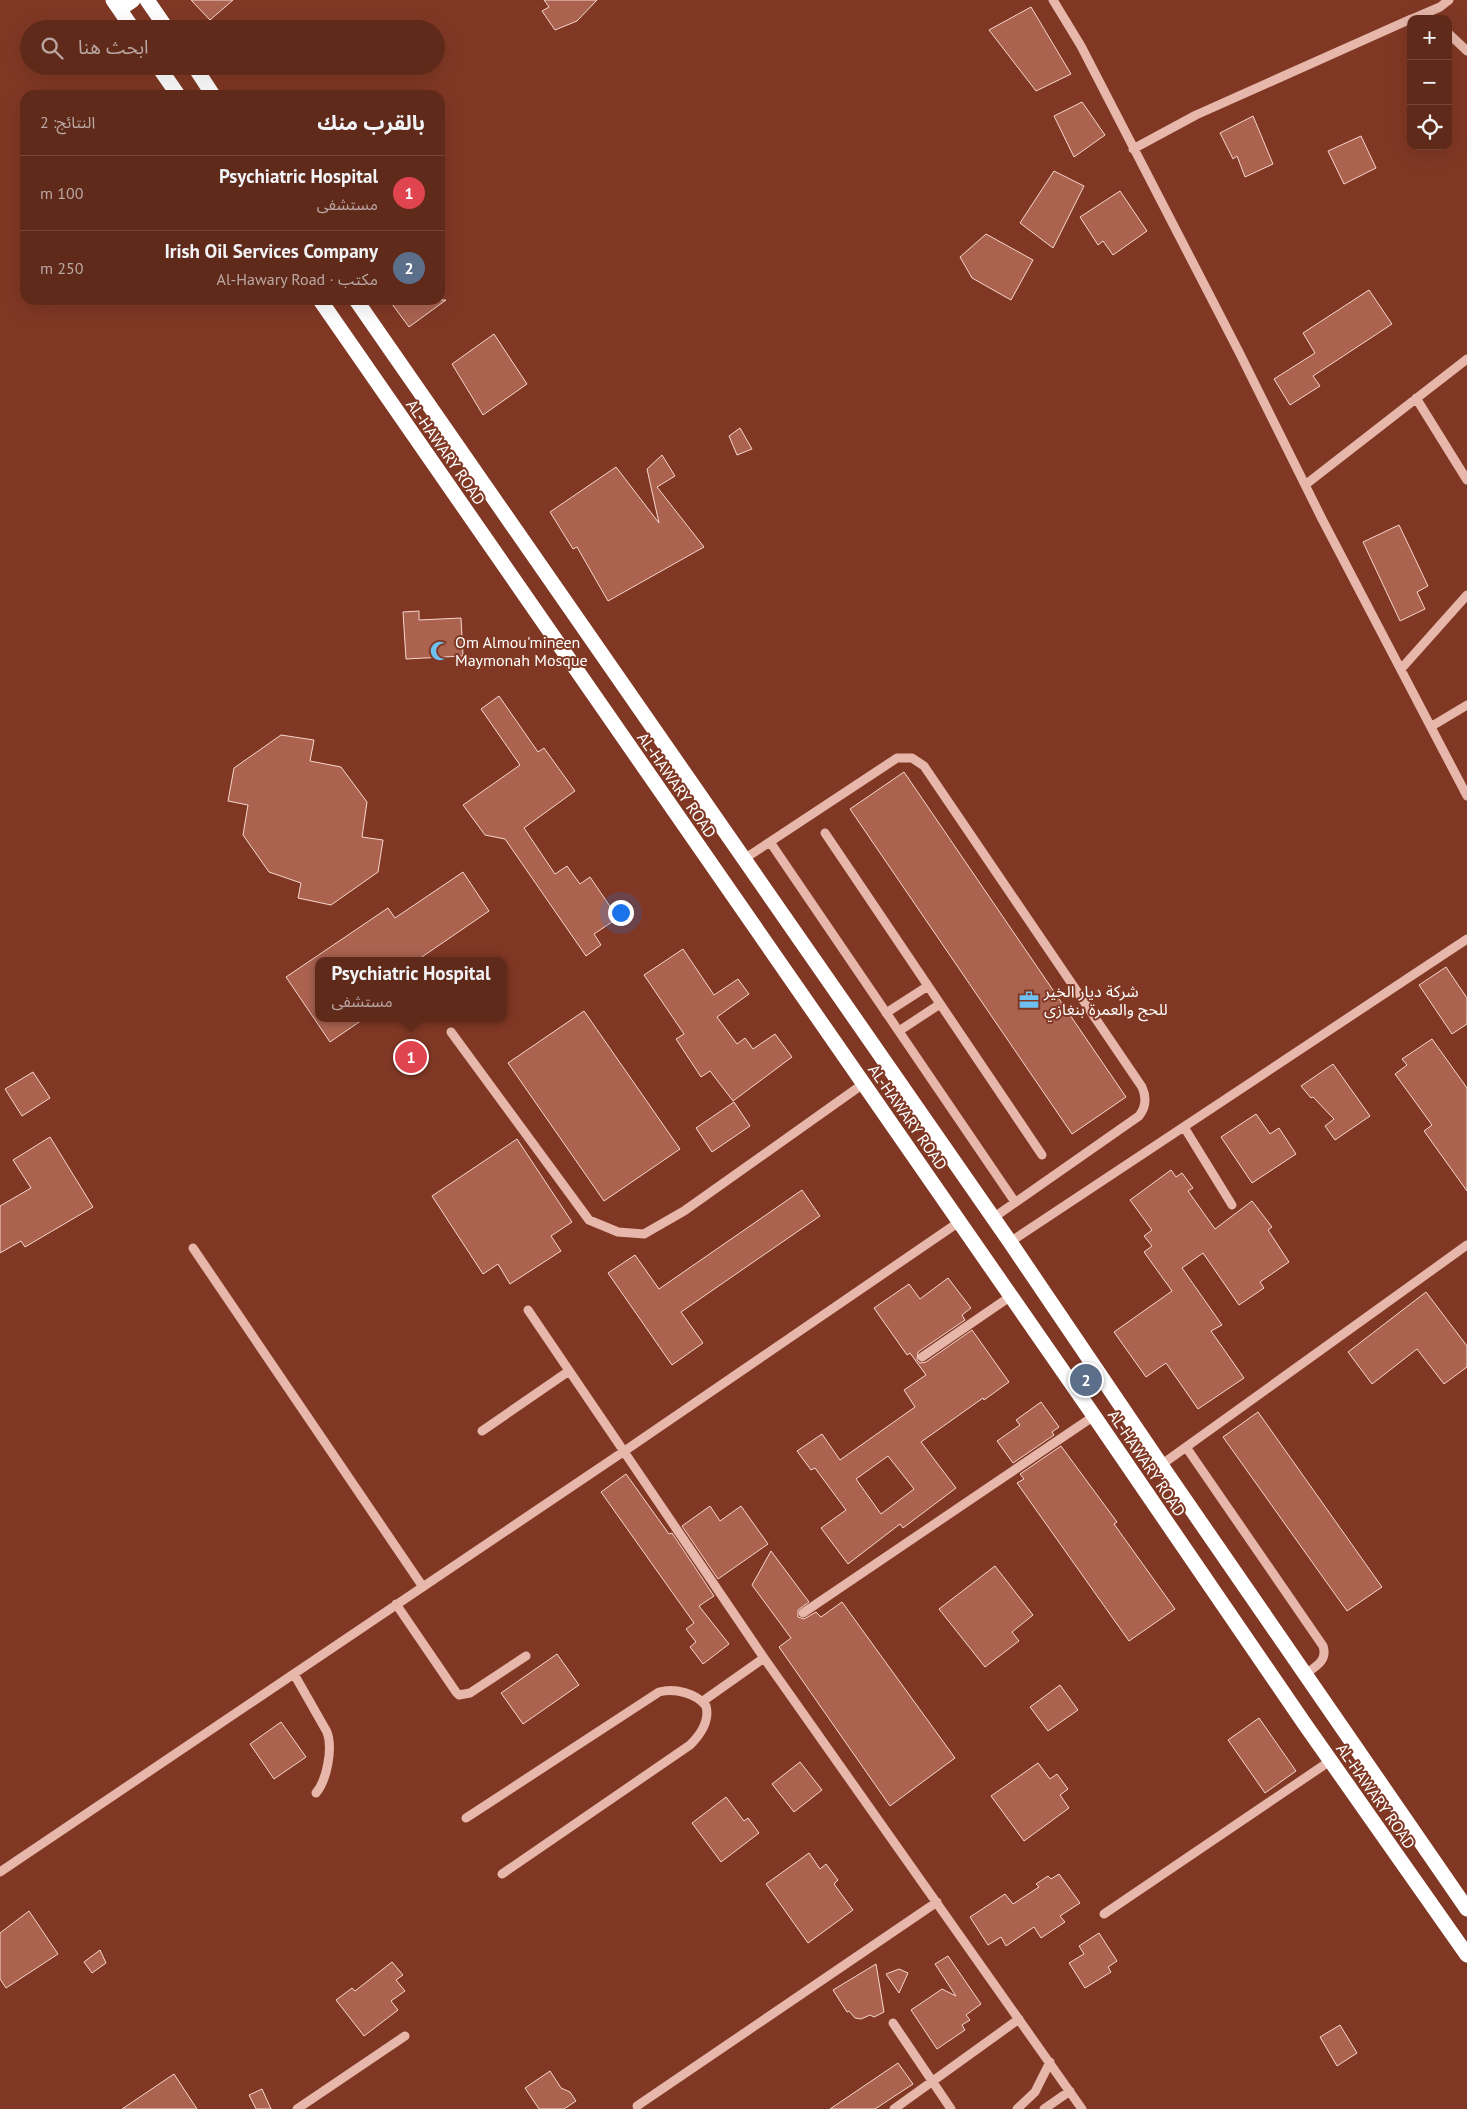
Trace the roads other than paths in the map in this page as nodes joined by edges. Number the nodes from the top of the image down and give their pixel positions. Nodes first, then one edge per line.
1 (133, 0) edge
2 (147, 0) edge
3 (1053, 0) edge
4 (1448, 0) edge
5 (116, 5) edge
6 (1430, 15) edge
7 (127, 20) edge
8 (161, 20) edge
9 (1407, 21) edge
10 (1452, 37) edge
11 (1467, 51) edge
12 (164, 75) edge
13 (200, 75) edge
14 (175, 90) edge
15 (211, 90) edge
16 (1133, 149) junction
17 (323, 305) edge
18 (359, 305) edge
19 (1467, 359) edge
20 (1416, 398) junction
21 (1467, 480) edge
22 (1305, 485) junction
23 (1467, 595) edge
24 (1401, 668) junction
25 (1467, 705) edge
26 (1432, 726) junction
27 (1467, 796) edge
28 (825, 832) dead end
29 (770, 842) junction
30 (744, 859) junction
31 (1467, 939) edge
32 (928, 986) junction
33 (940, 1004) junction
34 (886, 1013) junction
35 (899, 1031) junction
36 (451, 1032) dead end
37 (863, 1084) junction
38 (1184, 1127) junction
39 (1042, 1155) dead end
40 (1015, 1202) junction
41 (1232, 1205) dead end
42 (993, 1218) junction
43 (959, 1222) junction
44 (1010, 1242) junction
45 (1467, 1246) edge
46 (192, 1248) dead end
47 (1011, 1296) junction
48 (528, 1310) dead end
49 (922, 1357) dead end
50 (569, 1371) junction
51 (1094, 1416) junction
52 (482, 1431) dead end
53 (1186, 1447) junction
54 (623, 1452) junction
55 (1161, 1466) junction
56 (423, 1587) junction
57 (396, 1604) junction
58 (804, 1613) dead end
59 (526, 1656) dead end
60 (764, 1658) junction
61 (294, 1674) junction
62 (1305, 1674) junction
63 (703, 1702) junction
64 (1330, 1761) junction
65 (316, 1793) dead end
66 (466, 1818) dead end
67 (0, 1872) edge
68 (502, 1874) dead end
69 (937, 1902) junction
70 (1467, 1909) edge
71 (1104, 1914) dead end
72 (1467, 1955) edge
73 (1019, 2019) junction
74 (893, 2023) dead end
75 (405, 2036) dead end
76 (1050, 2062) junction
77 (932, 2082) junction
78 (1070, 2091) junction
79 (637, 2106) dead end
80 (297, 2109) edge
81 (894, 2109) edge
82 (951, 2109) edge
83 (1017, 2109) edge
84 (1044, 2109) edge
85 (1082, 2109) edge

1 - 5 highway
2 - 8 highway
3 - 16 street
4 - 6 street
5 - 7 highway
9 - 16 street
10 - 11 street
12 - 14 highway
13 - 15 highway
16 - 22 street
17 - 37 highway, AL-HAWARY ROAD
18 - 30 highway, AL-HAWARY ROAD
19 - 20 street
20 - 21 street
20 - 22 street
22 - 24 street
23 - 24 street
24 - 26 street
25 - 26 street
26 - 27 street
28 - 32 street
29 - 30 street
29 - 34 street
29 - 40 street
30 - 42 highway, AL-HAWARY ROAD
31 - 38 street
32 - 33 street
32 - 34 street
33 - 35 street
33 - 39 street
34 - 35 street
35 - 40 street
36 - 37 street
37 - 43 highway, AL-HAWARY ROAD
38 - 41 street
38 - 44 street
40 - 42 street
42 - 44 highway, AL-HAWARY ROAD
43 - 47 highway, AL-HAWARY ROAD
43 - 54 street
44 - 55 highway, AL-HAWARY ROAD
45 - 53 street
46 - 56 street
47 - 49 street
47 - 51 highway, AL-HAWARY ROAD
48 - 50 street
50 - 52 street
50 - 54 street
51 - 58 street
51 - 64 highway, AL-HAWARY ROAD
53 - 55 street
53 - 62 street
54 - 56 street
54 - 60 street
55 - 62 highway, AL-HAWARY ROAD
56 - 57 street
57 - 59 street
57 - 61 street
60 - 63 street
60 - 69 street
61 - 65 street
61 - 67 street
62 - 70 highway, AL-HAWARY ROAD
63 - 66 street
63 - 68 street
64 - 71 street
64 - 72 highway, AL-HAWARY ROAD
69 - 73 street
69 - 79 street
73 - 76 street
73 - 77 street
74 - 77 street
75 - 80 street
76 - 78 street
76 - 83 street
77 - 81 street
77 - 82 street
78 - 84 street
78 - 85 street

